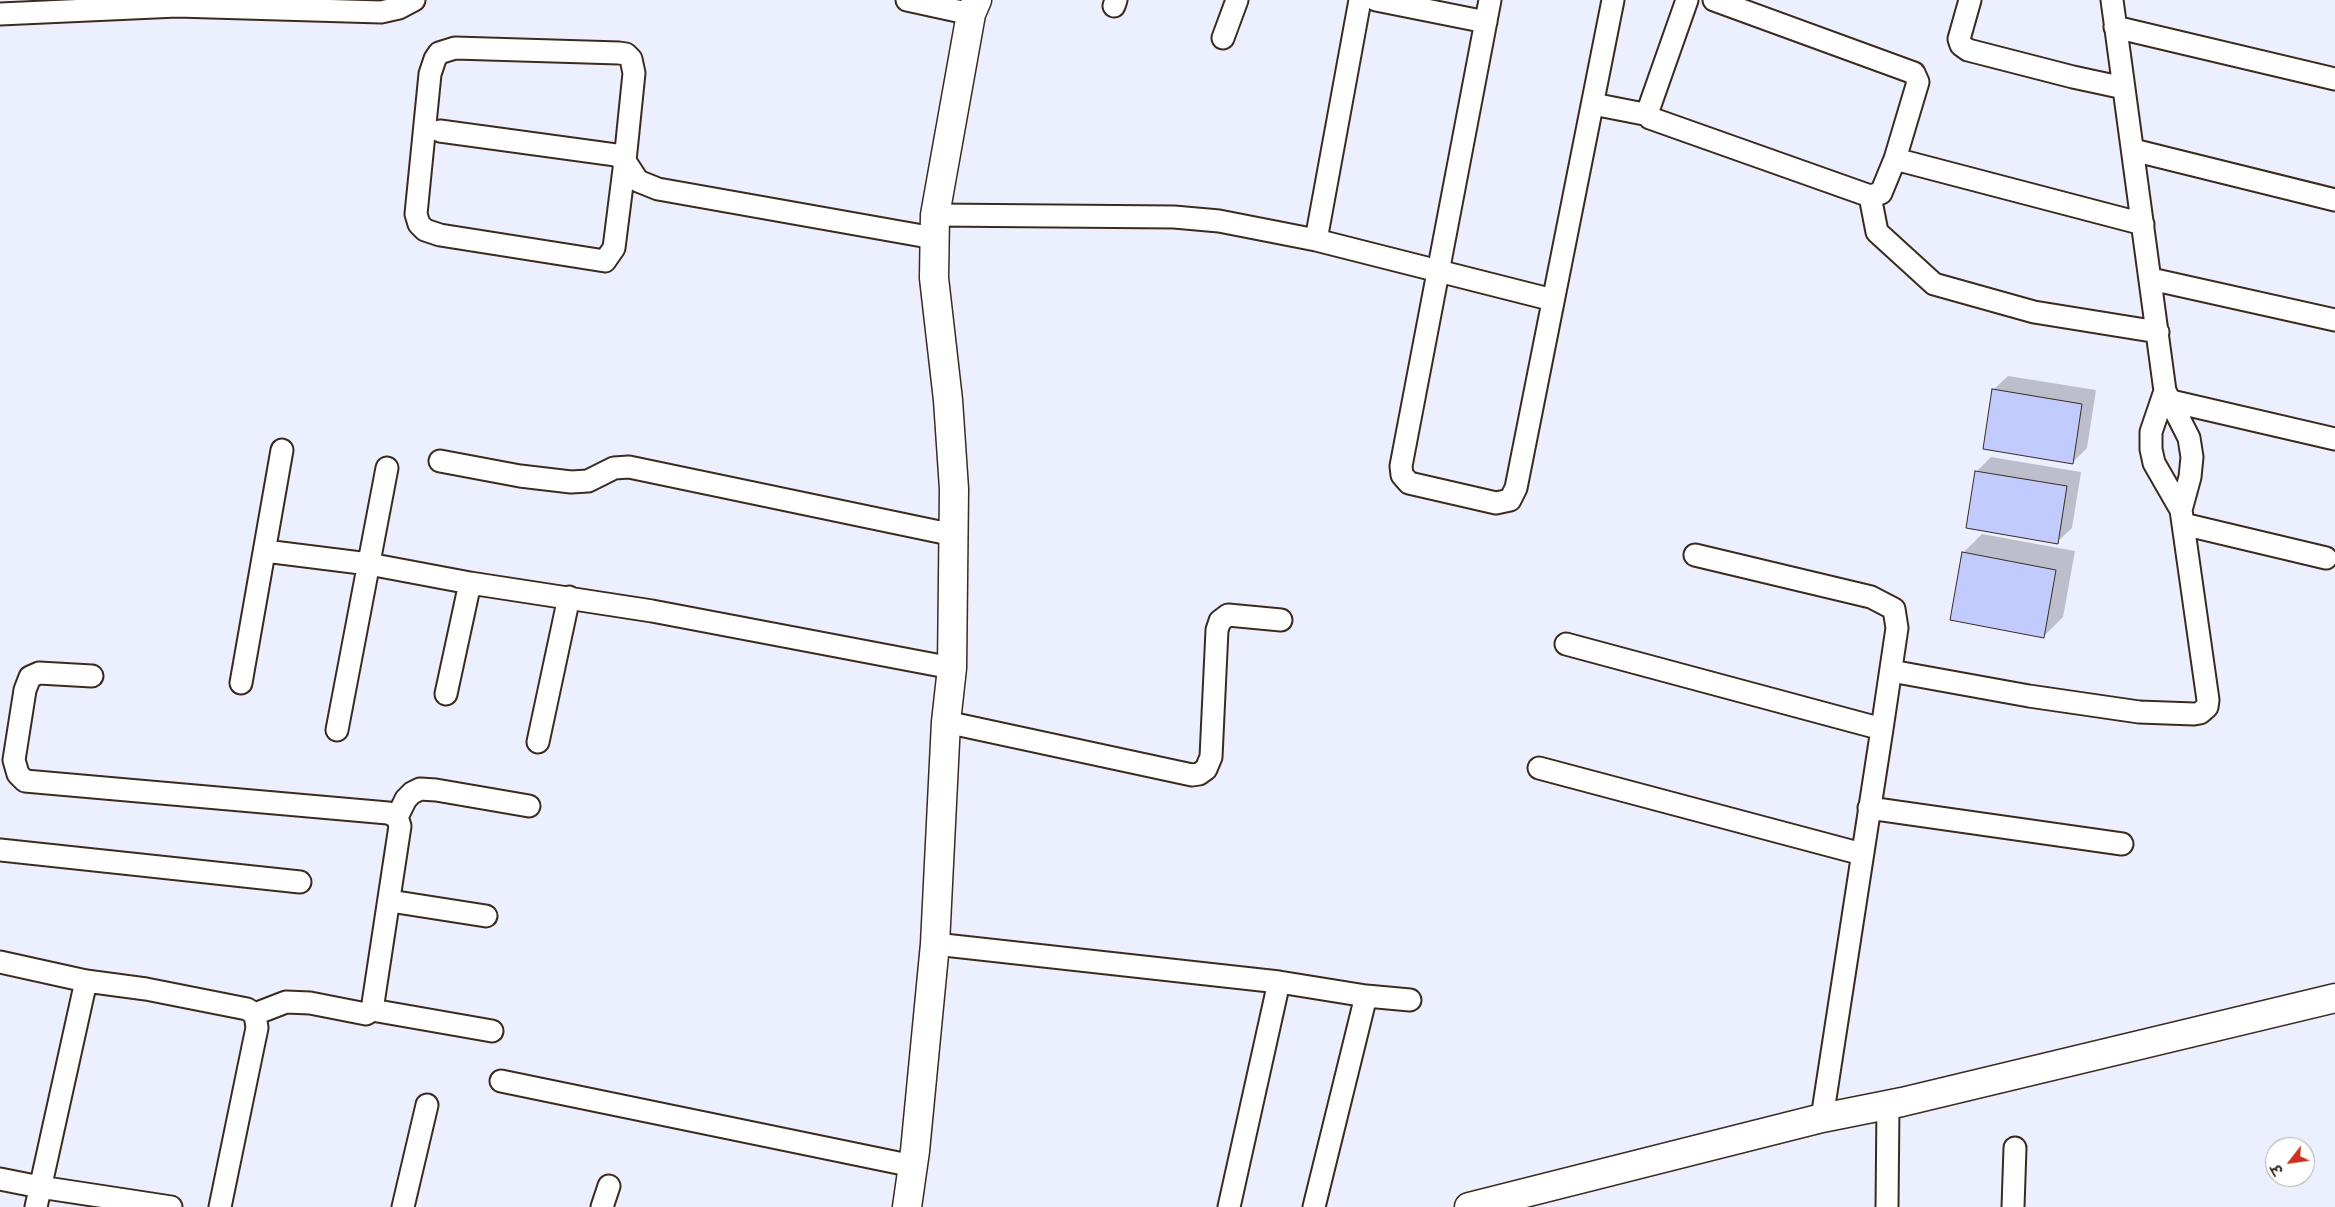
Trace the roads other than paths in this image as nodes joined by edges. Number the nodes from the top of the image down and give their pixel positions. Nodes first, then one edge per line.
1 (414, 0) edge
2 (907, 0) edge
3 (1237, 0) edge
4 (1360, 0) edge
5 (1376, 0) edge
6 (1490, 0) edge
7 (1614, 0) edge
8 (1687, 0) edge
9 (1714, 0) edge
10 (1970, 0) edge
11 (2112, 0) edge
12 (974, 7) edge
13 (0, 14) edge
14 (1486, 22) junction
15 (2115, 27) junction
16 (1223, 38) dead end
17 (2335, 79) edge
18 (2124, 88) junction
19 (1593, 104) junction
20 (1649, 115) junction
21 (440, 131) dead end
22 (2133, 150) junction
23 (1895, 159) junction
24 (626, 161) junction
25 (1870, 196) junction
26 (2335, 200) edge
27 (2143, 224) junction
28 (935, 226) junction
29 (1316, 240) junction
30 (1438, 272) junction
31 (2151, 279) junction
32 (1552, 300) junction
33 (2335, 320) edge
34 (2158, 332) junction
35 (2168, 396) junction
36 (2335, 439) edge
37 (282, 450) dead end
38 (440, 461) dead end
39 (387, 468) dead end
40 (2182, 517) junction
41 (954, 535) junction
42 (266, 551) junction
43 (1695, 555) dead end
44 (2326, 558) dead end
45 (369, 564) junction
46 (470, 583) junction
47 (569, 597) junction
48 (1281, 620) dead end
49 (1566, 644) dead end
50 (952, 668) junction
51 (1891, 671) junction
52 (92, 676) dead end
53 (241, 683) dead end
54 (446, 694) dead end
55 (946, 722) junction
56 (1882, 729) junction
57 (337, 730) dead end
58 (538, 742) dead end
59 (1539, 768) dead end
60 (529, 806) dead end
61 (1869, 808) junction
62 (397, 817) junction
63 (2122, 844) dead end
64 (0, 850) edge
65 (1862, 854) junction
66 (300, 882) dead end
67 (390, 901) junction
68 (486, 916) dead end
69 (934, 944) junction
70 (0, 962) edge
71 (86, 981) junction
72 (1279, 982) junction
73 (1366, 996) junction
74 (2335, 998) edge
75 (1410, 1000) dead end
76 (372, 1010) junction
77 (255, 1014) junction
78 (492, 1031) dead end
79 (502, 1081) dead end
80 (427, 1105) dead end
81 (1888, 1105) junction
82 (1822, 1118) junction
83 (2015, 1148) dead end
84 (913, 1166) junction
85 (0, 1179) edge
86 (610, 1186) dead end
87 (38, 1197) edge
88 (171, 1207) edge
89 (220, 1207) edge
90 (403, 1207) edge
91 (602, 1207) edge
92 (907, 1207) edge
93 (1229, 1207) edge
94 (1314, 1207) edge
95 (1469, 1207) edge
96 (1887, 1207) edge
97 (2013, 1207) edge

1 - 13 street
2 - 12 street
3 - 16 street
4 - 29 street
5 - 14 street
6 - 14 street
7 - 19 street
8 - 20 street
9 - 23 street
10 - 18 street
11 - 15 street
12 - 28 main road
14 - 30 street
15 - 17 street
15 - 18 street
18 - 22 street
19 - 20 street
19 - 32 street
20 - 25 street
21 - 24 street
22 - 26 street
22 - 27 street
23 - 25 street
23 - 27 street
24 - 24 street
24 - 28 street
25 - 34 street
27 - 31 street
28 - 29 street
28 - 41 main road
29 - 30 street
30 - 32 street
30 - 32 street
31 - 33 street
31 - 34 street
34 - 35 street
35 - 36 street
35 - 40 street
35 - 40 street
37 - 42 street
38 - 41 street
39 - 45 street
40 - 44 street
40 - 51 street
41 - 50 main road
42 - 45 street
42 - 53 street
43 - 51 street
45 - 46 street
45 - 57 street
46 - 47 street
46 - 54 street
47 - 50 street
47 - 58 street
48 - 55 street
49 - 56 street
50 - 55 main road
51 - 56 street
52 - 62 street
55 - 69 main road
56 - 61 street
59 - 65 street
60 - 62 street
61 - 63 street
61 - 65 street
62 - 67 street
64 - 66 street
65 - 82 street
67 - 68 street
67 - 76 street
69 - 72 street
69 - 84 main road
70 - 71 street
71 - 77 street
71 - 87 street
72 - 73 street
72 - 93 street
73 - 75 street
73 - 94 street
74 - 81 main road
76 - 77 street
76 - 78 street
77 - 89 street
79 - 84 street
80 - 90 street
81 - 82 main road
81 - 96 street
82 - 95 main road
83 - 97 street
84 - 92 main road
85 - 87 street
86 - 91 street
87 - 88 street

